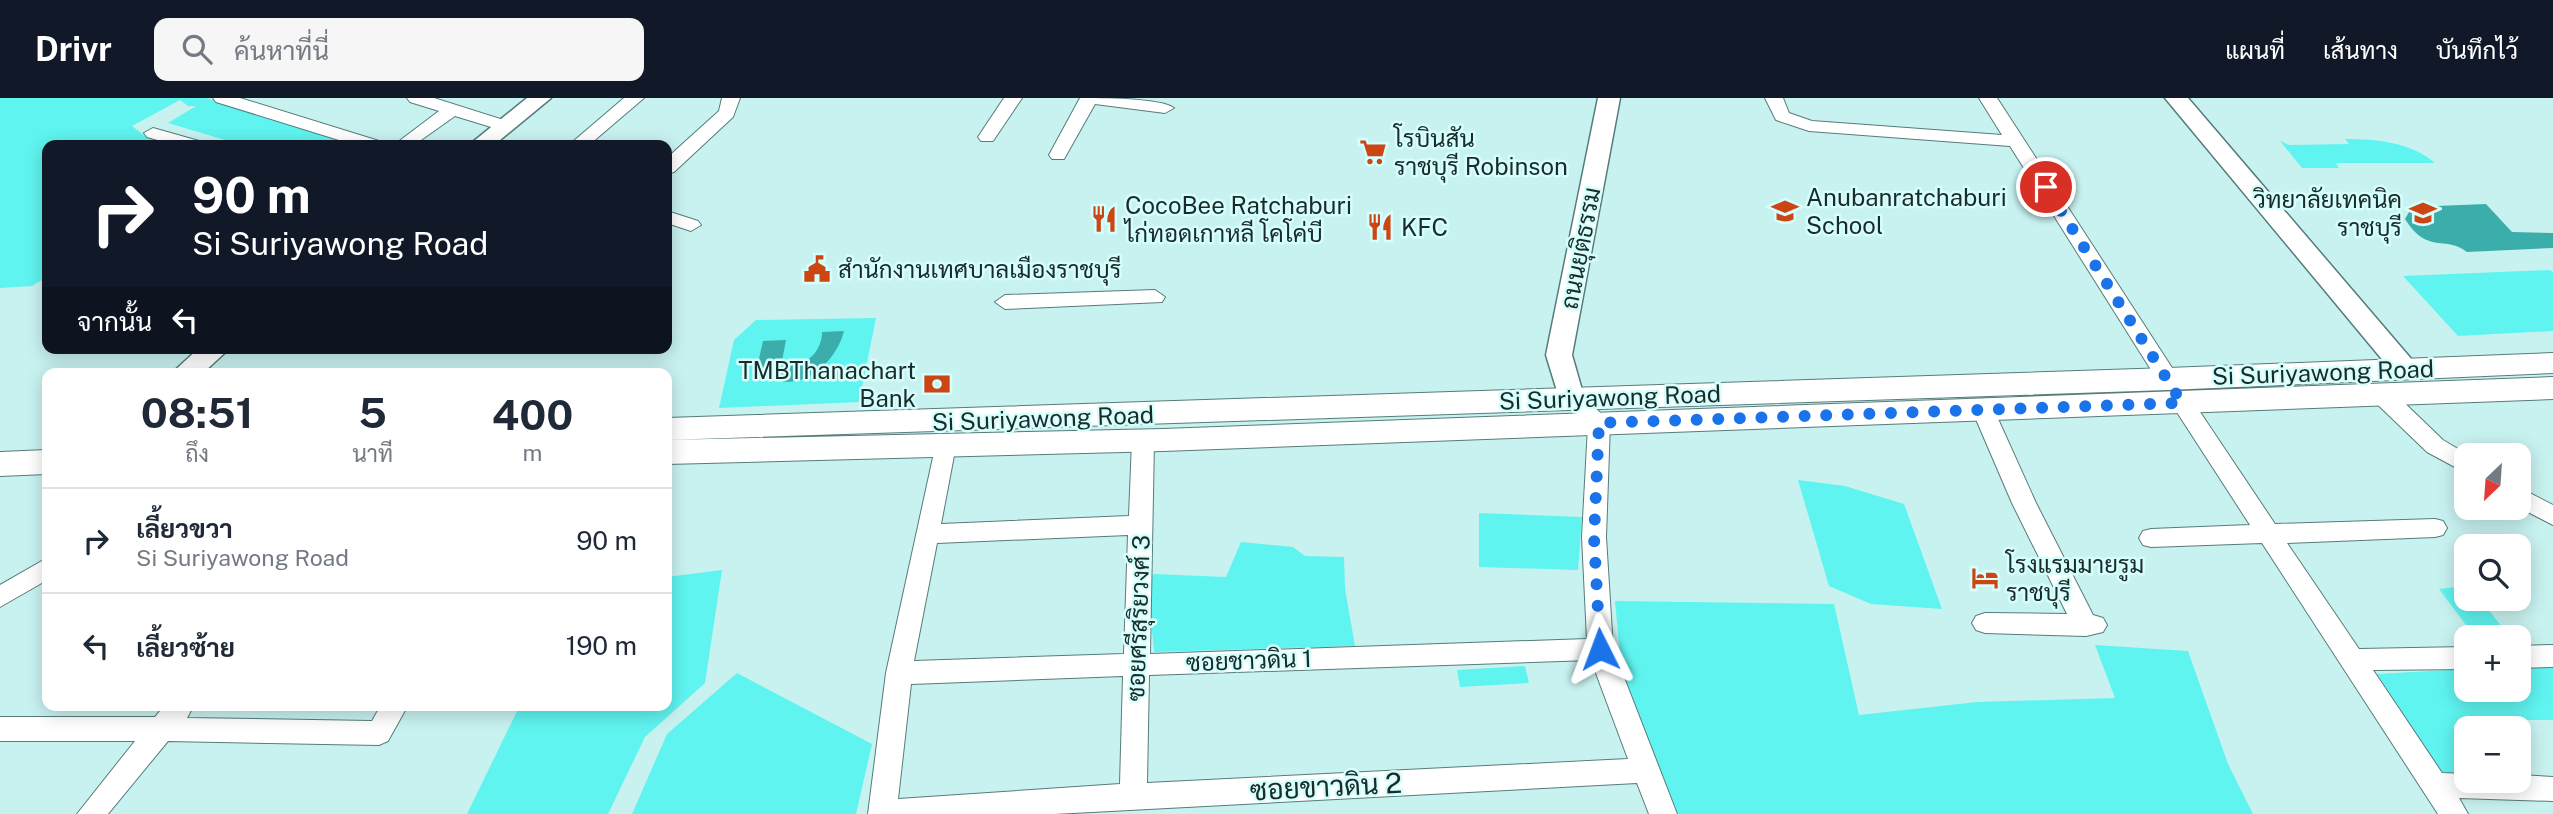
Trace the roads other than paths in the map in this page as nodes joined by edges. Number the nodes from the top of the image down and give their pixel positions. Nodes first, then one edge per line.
1 (222, 98) edge
2 (416, 98) edge
3 (540, 98) edge
4 (635, 98) edge
5 (731, 98) edge
6 (1013, 98) edge
7 (1089, 98) edge
8 (1609, 98) edge
9 (1774, 98) edge
10 (1988, 98) edge
11 (2176, 98) edge
12 (1165, 108) dead end
13 (453, 109) junction
14 (504, 126) junction
15 (153, 133) dead end
16 (986, 137) dead end
17 (176, 140) edge
18 (357, 140) edge
19 (410, 140) edge
20 (486, 140) edge
21 (584, 140) edge
22 (2016, 141) junction
23 (1058, 155) dead end
24 (672, 163) edge
25 (672, 219) edge
26 (691, 225) dead end
27 (1156, 297) dead end
28 (1005, 302) dead end
29 (209, 354) edge
30 (2553, 363) edge
31 (191, 368) edge
32 (2404, 368) junction
33 (2553, 388) edge
34 (2175, 391) junction
35 (2425, 393) junction
36 (1571, 397) junction
37 (2384, 397) junction
38 (1983, 410) junction
39 (1599, 423) junction
40 (672, 429) edge
41 (1143, 441) junction
42 (945, 445) junction
43 (672, 452) edge
44 (2454, 458) edge
45 (42, 462) edge
46 (0, 464) edge
47 (2531, 503) edge
48 (2553, 516) edge
49 (1141, 526) junction
50 (2435, 528) dead end
51 (928, 534) junction
52 (2269, 534) junction
53 (2151, 538) dead end
54 (42, 571) edge
55 (0, 597) edge
56 (1984, 623) dead end
57 (1600, 649) junction
58 (2553, 656) edge
59 (2531, 657) edge
60 (2454, 658) edge
61 (2351, 660) junction
62 (1137, 663) junction
63 (900, 673) junction
64 (176, 711) edge
65 (392, 711) edge
66 (0, 729) edge
67 (162, 729) junction
68 (1644, 770) junction
69 (2435, 785) junction
70 (2553, 789) edge
71 (1133, 796) junction
72 (882, 813) edge
73 (91, 814) edge
74 (1663, 814) edge
75 (2454, 814) edge

1 - 18 street
2 - 13 street
3 - 14 street
4 - 21 street
5 - 24 street
6 - 16 street
7 - 12 street
7 - 23 street
8 - 36 street, ถนนยุติธรรม
9 - 22 street
10 - 22 street
11 - 32 street
13 - 14 street
13 - 19 street
14 - 20 street
15 - 17 street
22 - 34 street
25 - 26 street
27 - 28 street
29 - 31 street
30 - 32 main road, Si Suriyawong Road
32 - 34 main road, Si Suriyawong Road
32 - 35 main road
33 - 35 main road, Si Suriyawong Road
34 - 36 main road, Si Suriyawong Road
34 - 37 main road, Si Suriyawong Road
34 - 38 main road, Si Suriyawong Road
34 - 52 street
35 - 37 main road, Si Suriyawong Road
36 - 39 street
36 - 40 main road, Si Suriyawong Road
37 - 44 street
38 - 39 main road, Si Suriyawong Road
38 - 56 street
39 - 41 main road, Si Suriyawong Road
39 - 57 street
41 - 42 main road, Si Suriyawong Road
41 - 49 street, ซอยศรีสุริยวงศ์ 3
42 - 43 main road, Si Suriyawong Road
42 - 51 street
45 - 46 main road
47 - 48 street
49 - 51 street
49 - 62 street, ซอยศรีสุริยวงศ์ 3
50 - 52 street
51 - 63 street
52 - 53 street
52 - 61 street
54 - 55 street
57 - 62 street, ซอยชาวดิน 1
57 - 68 street
58 - 59 street
60 - 61 street
61 - 69 street
62 - 63 street, ซอยชาวดิน 1
62 - 71 street, ซอยศรีสุริยวงศ์ 3
63 - 72 street
64 - 67 street
65 - 67 street
66 - 67 street
67 - 73 street
68 - 71 street, ซอยขาวดิน 2
68 - 74 street
69 - 70 street
69 - 75 street
71 - 72 street, ซอยขาวดิน 2

